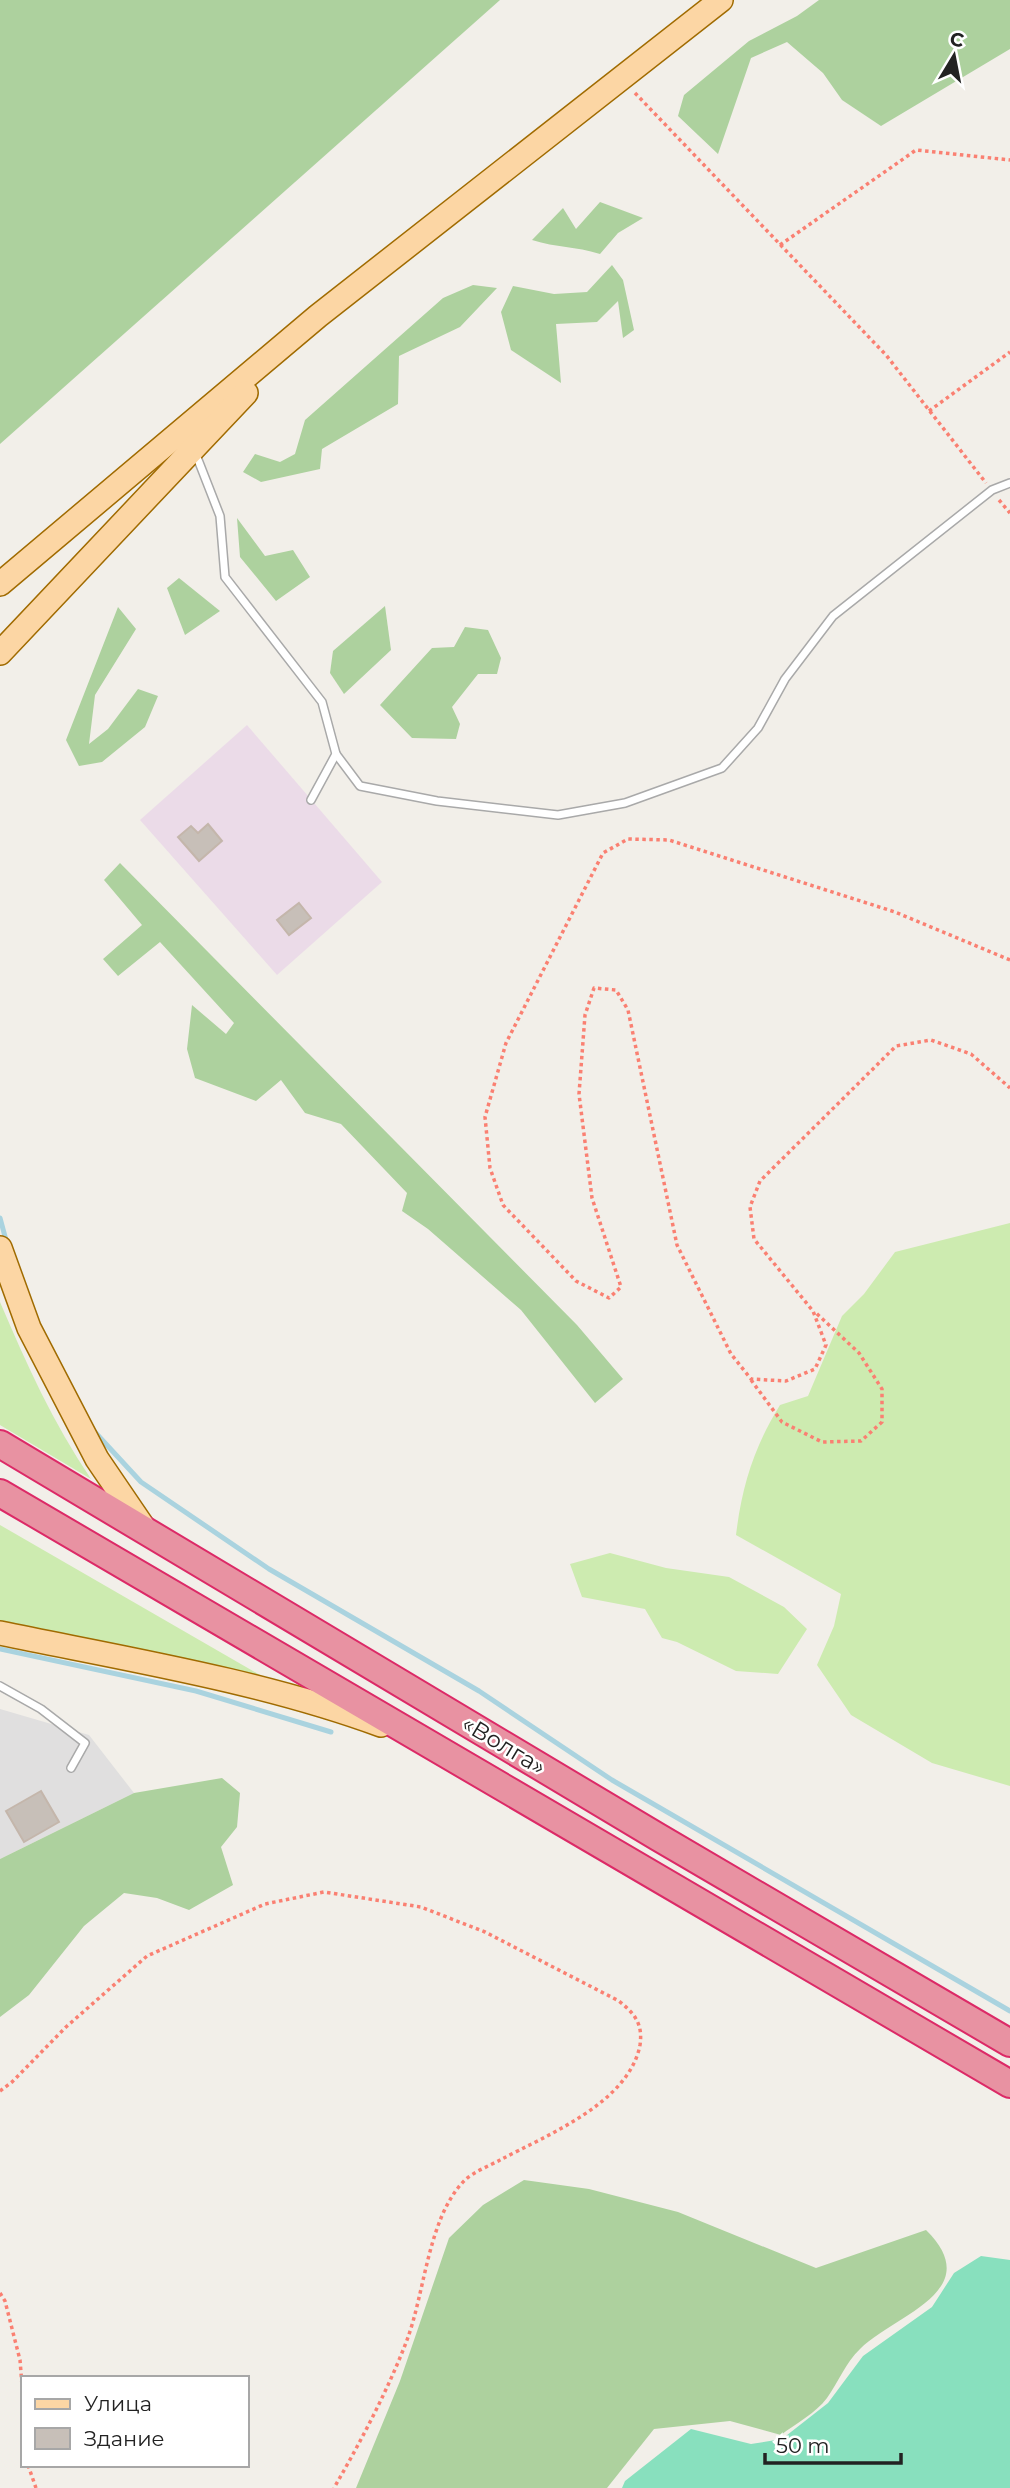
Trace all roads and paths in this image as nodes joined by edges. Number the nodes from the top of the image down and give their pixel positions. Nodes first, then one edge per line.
1 (721, 0) edge
2 (622, 79) junction
3 (1010, 160) edge
4 (780, 245) junction
5 (318, 316) junction
6 (1010, 352) edge
7 (929, 411) junction
8 (193, 449) junction
9 (1010, 483) edge
10 (992, 490) junction
11 (1010, 513) edge
12 (9, 572) edge
13 (0, 584) edge
14 (18, 635) junction
15 (0, 653) edge
16 (0, 675) edge
17 (337, 754) junction
18 (311, 800) dead end
19 (1010, 960) edge
20 (1010, 1088) edge
21 (0, 1248) edge
22 (813, 1311) junction
23 (751, 1379) junction
24 (0, 1444) edge
25 (0, 1493) edge
26 (146, 1531) junction
27 (0, 1633) edge
28 (0, 1686) edge
29 (420, 1740) junction
30 (71, 1768) dead end
31 (1010, 2043) edge
32 (1010, 2084) edge
33 (0, 2091) edge
34 (0, 2293) edge
35 (21, 2376) edge
36 (29, 2467) edge
37 (36, 2488) edge
38 (334, 2488) edge

1 - 2 main road
2 - 4 path
2 - 5 main road
3 - 4 path
4 - 7 path
5 - 8 main road
5 - 12 main road
6 - 7 path
7 - 10 path
8 - 14 main road
8 - 17 lane
9 - 10 lane
10 - 11 path
10 - 17 lane
12 - 13 main road
14 - 15 main road
14 - 16 main road
17 - 18 lane
19 - 23 path
20 - 22 path
21 - 26 main road
22 - 23 path
22 - 23 path
24 - 26 highway, «Волга»
25 - 29 highway, «Волга»
26 - 31 highway, «Волга»
27 - 29 main road
28 - 30 lane
29 - 32 highway, «Волга»
33 - 38 path
34 - 35 path
36 - 37 path

